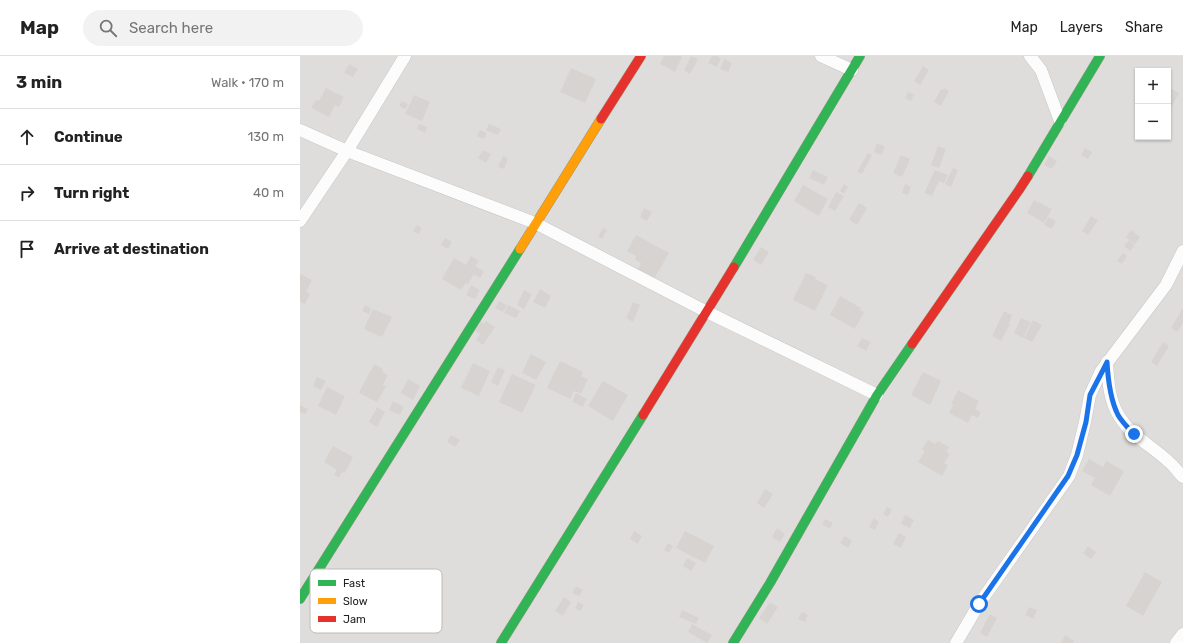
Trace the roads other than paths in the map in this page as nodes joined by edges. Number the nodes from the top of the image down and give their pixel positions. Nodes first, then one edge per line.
1 (405, 56) edge
2 (641, 56) edge
3 (821, 56) edge
4 (860, 56) edge
5 (1030, 56) edge
6 (1100, 56) edge
7 (852, 70) junction
8 (1060, 121) junction
9 (300, 130) edge
10 (347, 151) junction
11 (300, 221) edge
12 (535, 223) junction
13 (1183, 251) edge
14 (707, 312) junction
15 (1107, 362) junction
16 (878, 395) junction
17 (1183, 477) edge
18 (319, 569) edge
19 (310, 583) edge
20 (300, 599) edge
21 (1183, 634) edge
22 (501, 643) edge
23 (733, 643) edge
24 (956, 643) edge
25 (1176, 643) edge

1 - 10 street
2 - 12 street
3 - 7 street
4 - 7 street
5 - 8 street
6 - 8 street
7 - 14 street
8 - 16 street
9 - 10 street
10 - 11 street
10 - 12 street
12 - 14 street
12 - 18 street
13 - 15 street
14 - 16 street
14 - 22 street
15 - 17 street
15 - 24 street
16 - 23 street
19 - 20 street
21 - 25 street

